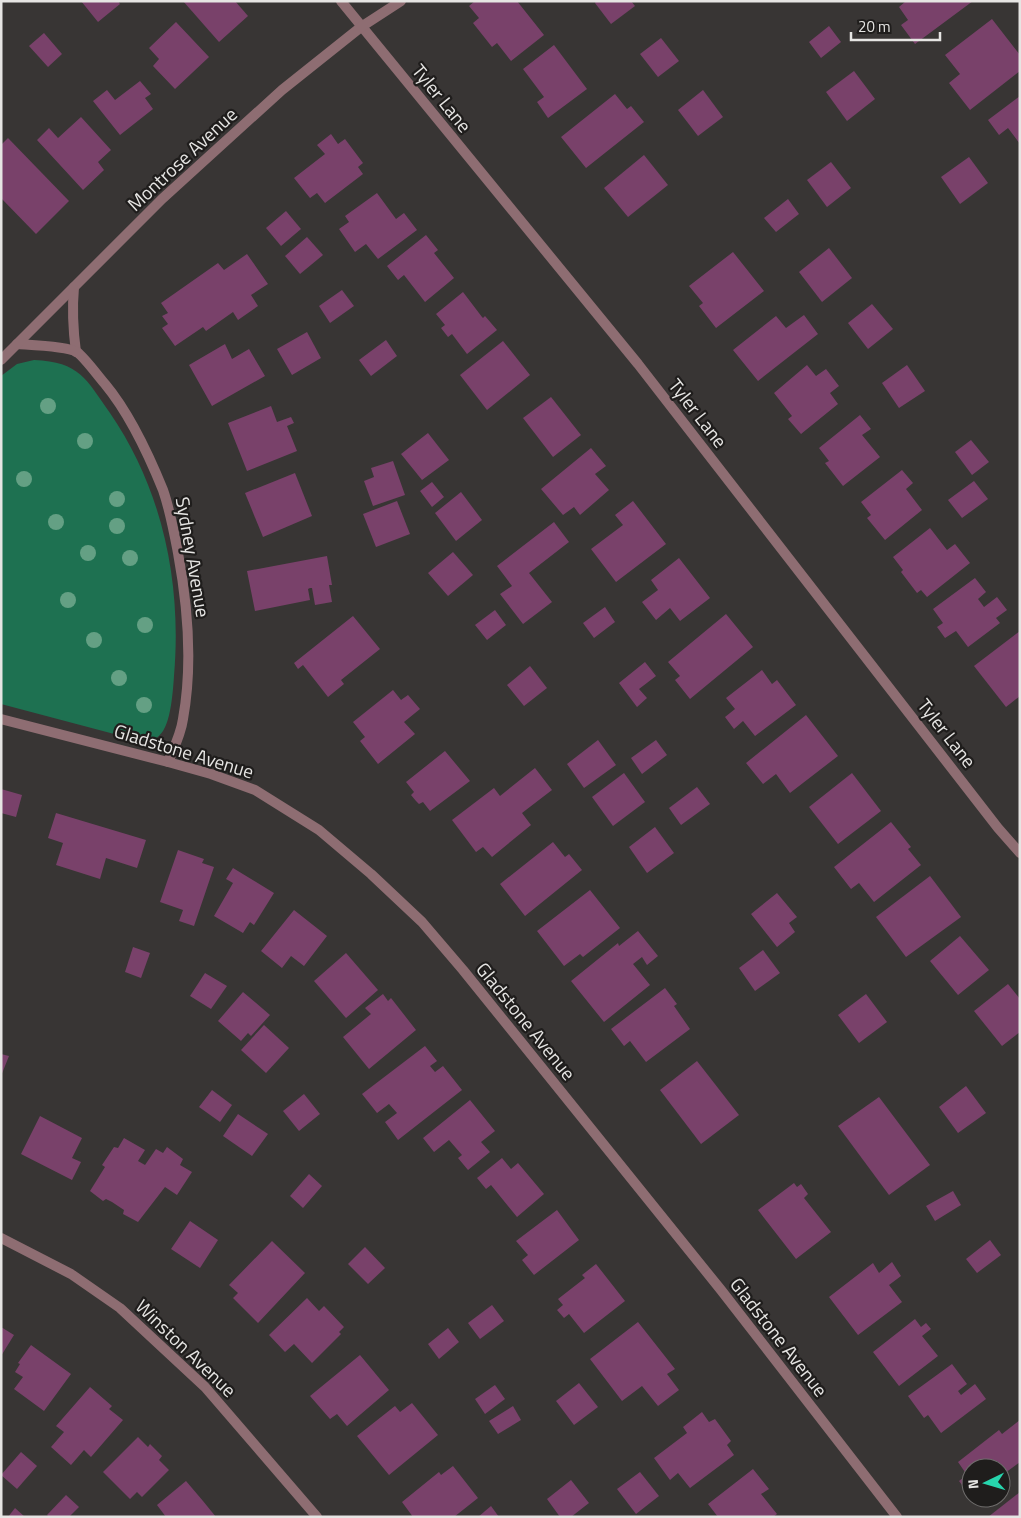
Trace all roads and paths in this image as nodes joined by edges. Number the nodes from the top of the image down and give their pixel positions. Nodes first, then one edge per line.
1 (341, 1) edge
2 (401, 1) edge
3 (361, 27) junction
4 (74, 287) junction
5 (17, 344) junction
6 (76, 352) junction
7 (1, 360) edge
8 (1, 719) edge
9 (168, 762) junction
10 (1020, 853) edge
11 (1, 1238) edge
12 (317, 1517) edge
13 (897, 1517) edge

1 - 3 street, Tyler Lane
2 - 3 street, Montrose Avenue
3 - 4 street, Montrose Avenue
3 - 10 street, Tyler Lane
4 - 5 street, Montrose Avenue
4 - 6 street
5 - 6 street
5 - 7 street, Montrose Avenue
6 - 9 street, Sydney Avenue
8 - 9 street, Gladstone Avenue
9 - 13 street, Gladstone Avenue
11 - 12 street, Winston Avenue

